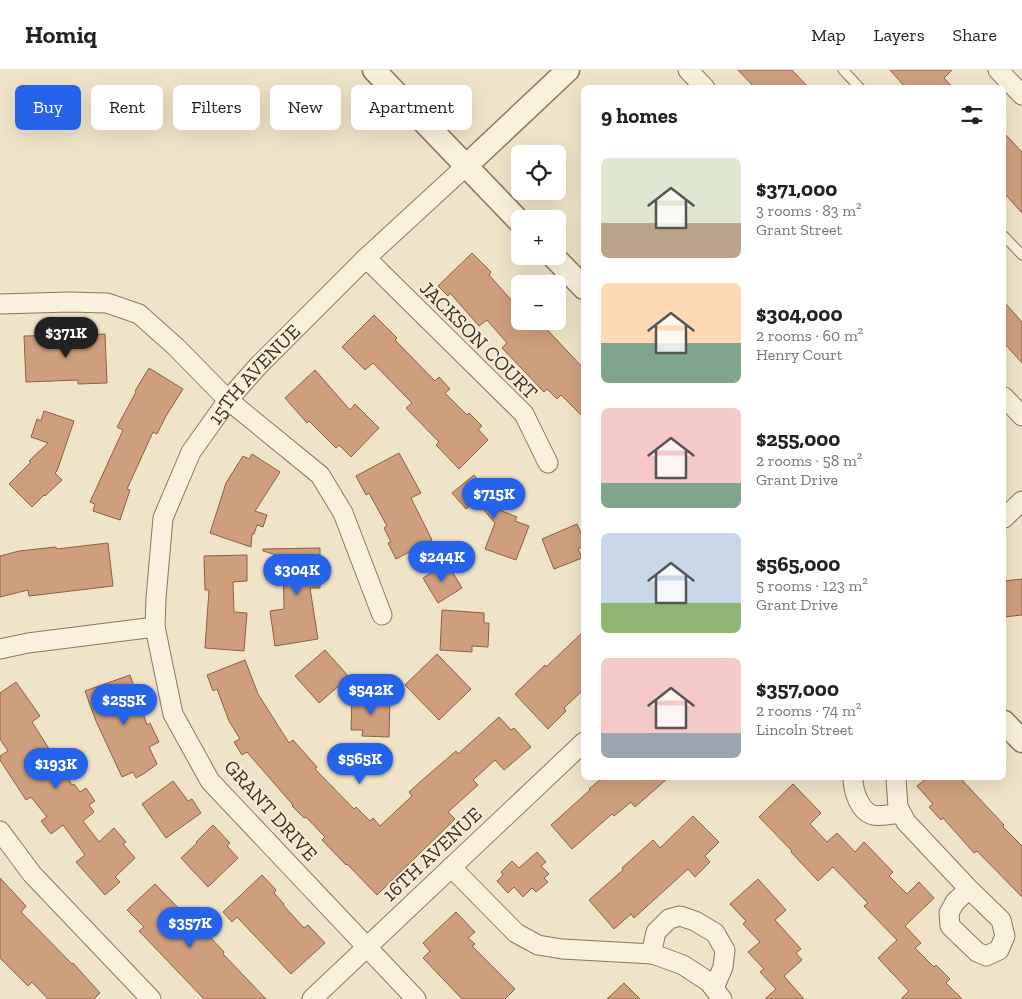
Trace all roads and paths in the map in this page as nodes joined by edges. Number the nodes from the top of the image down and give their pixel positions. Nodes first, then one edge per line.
1 (374, 70) edge
2 (568, 70) edge
3 (688, 70) edge
4 (843, 70) edge
5 (998, 70) edge
6 (701, 85) edge
7 (857, 85) edge
8 (1022, 95) edge
9 (466, 166) junction
10 (511, 213) edge
11 (1006, 238) edge
12 (1022, 255) edge
13 (366, 258) junction
14 (562, 265) edge
15 (581, 285) edge
16 (0, 304) edge
17 (1006, 399) edge
18 (228, 400) junction
19 (1022, 416) edge
20 (548, 463) dead end
21 (1022, 501) edge
22 (1006, 516) edge
23 (382, 615) dead end
24 (155, 627) junction
25 (0, 649) edge
26 (1006, 724) edge
27 (1022, 741) edge
28 (581, 745) edge
29 (853, 780) edge
30 (896, 780) edge
31 (901, 813) junction
32 (0, 830) edge
33 (451, 867) junction
34 (969, 889) dead end
35 (367, 947) junction
36 (651, 954) junction
37 (718, 994) edge
38 (151, 999) edge
39 (312, 999) edge
40 (416, 999) edge

1 - 9 street
2 - 9 street, 15TH AVENUE
3 - 6 street
4 - 7 lane
5 - 8 street
9 - 10 street
9 - 13 street, 15TH AVENUE
11 - 12 lane
13 - 18 street, 15TH AVENUE
13 - 20 street, JACKSON COURT
14 - 15 street
16 - 18 street
17 - 19 street
18 - 23 street
18 - 24 street, 15TH AVENUE
21 - 22 street
24 - 25 street
24 - 35 street, GRANT DRIVE
26 - 27 street
28 - 33 street, 16TH AVENUE
29 - 31 street
30 - 31 street
31 - 34 street
32 - 38 street
33 - 35 street, 16TH AVENUE
33 - 36 street
35 - 39 street, 16TH AVENUE
35 - 40 street, GRANT DRIVE
36 - 37 street
36 - 37 street

